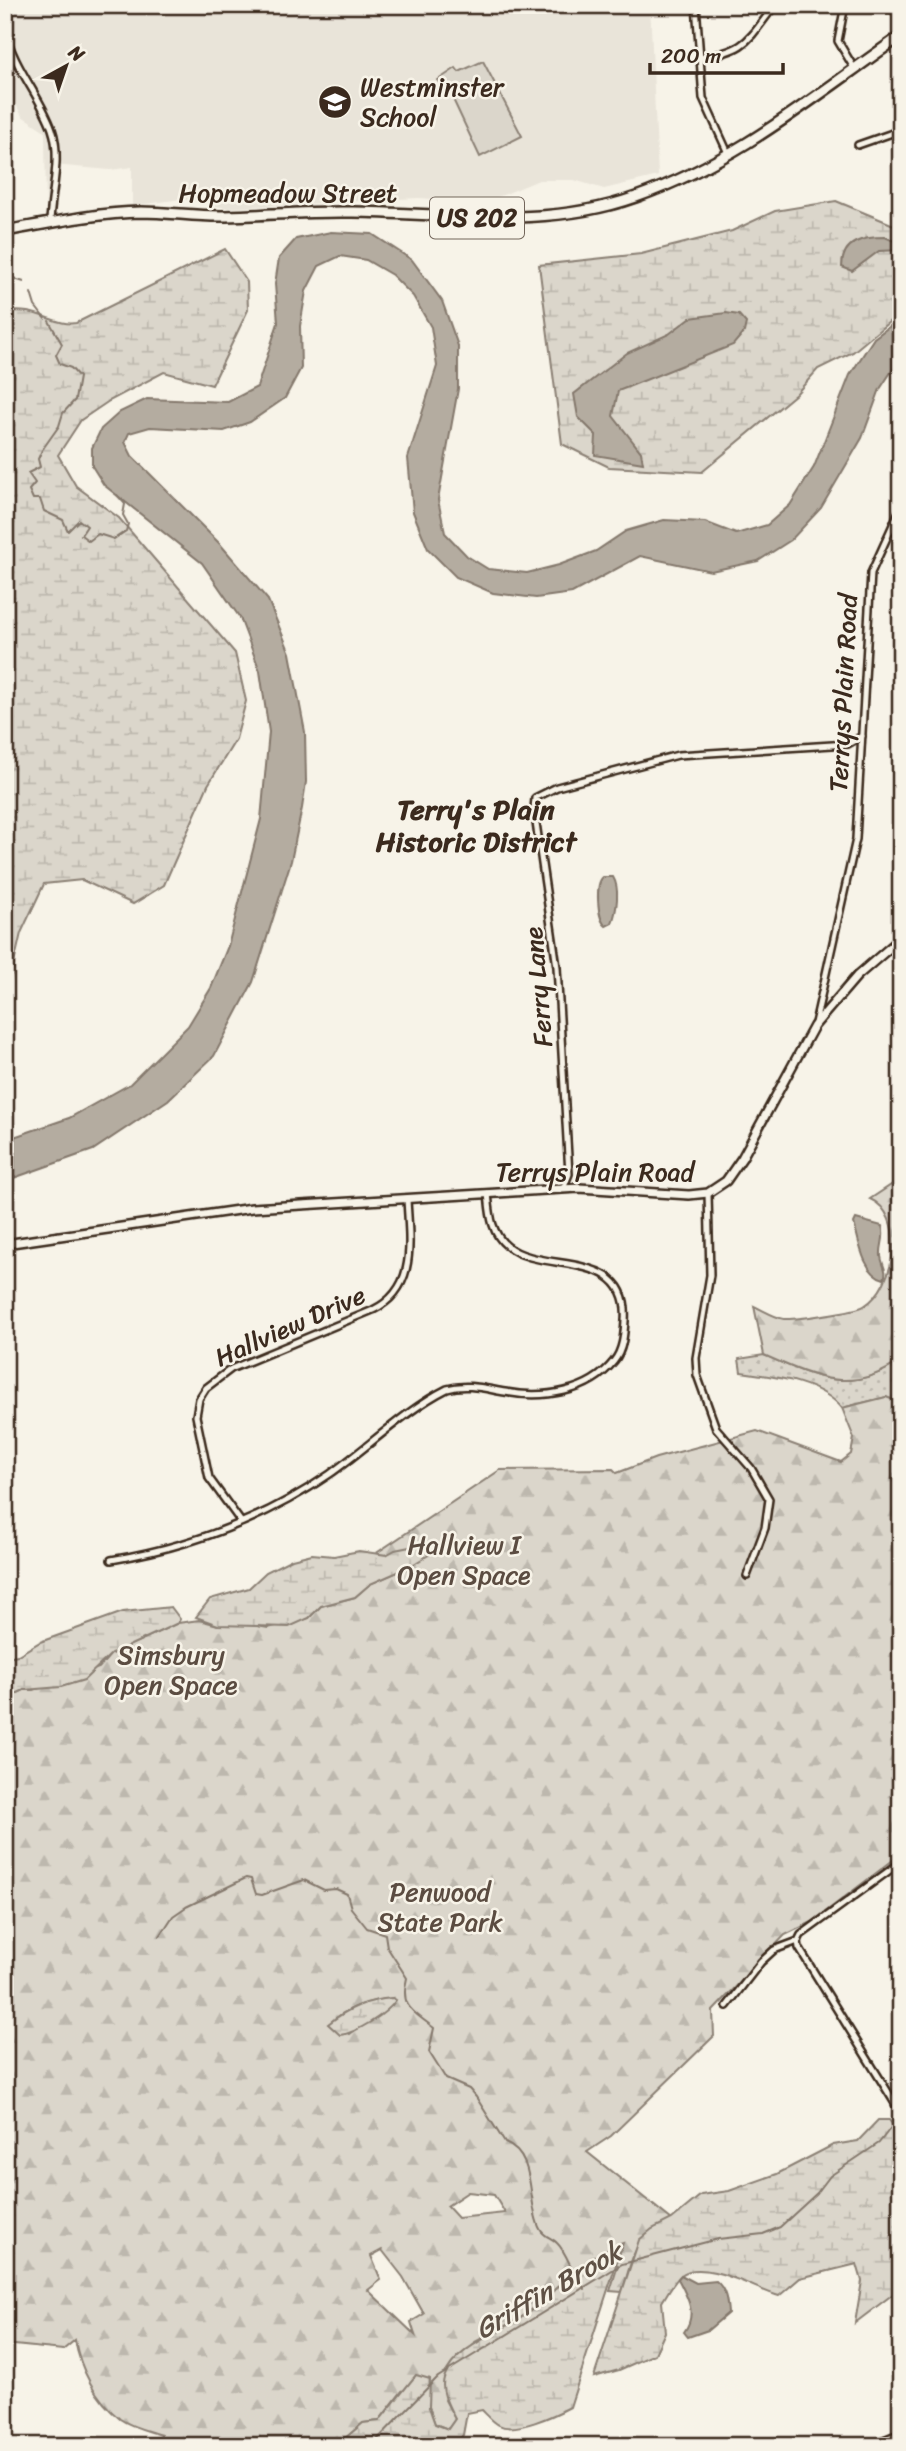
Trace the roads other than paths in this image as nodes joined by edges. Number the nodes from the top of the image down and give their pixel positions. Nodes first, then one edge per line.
1 (696, 5) edge
2 (775, 5) edge
3 (845, 5) edge
4 (5, 30) edge
5 (901, 36) edge
6 (699, 58) junction
7 (854, 68) junction
8 (901, 130) edge
9 (858, 145) dead end
10 (730, 156) junction
11 (50, 222) junction
12 (5, 231) edge
13 (901, 507) edge
14 (862, 736) junction
15 (848, 744) junction
16 (861, 750) junction
17 (901, 938) edge
18 (820, 1003) junction
19 (829, 1008) junction
20 (814, 1026) junction
21 (569, 1174) junction
22 (579, 1188) junction
23 (563, 1189) junction
24 (488, 1193) junction
25 (708, 1193) junction
26 (407, 1199) junction
27 (5, 1244) edge
28 (241, 1522) junction
29 (111, 1559) dead end
30 (747, 1576) dead end
31 (901, 1862) edge
32 (798, 1941) junction
33 (727, 2006) dead end
34 (901, 2113) edge
35 (901, 2434) edge
36 (871, 2446) edge

1 - 6 street
2 - 6 street
3 - 7 street
4 - 11 street
5 - 7 highway, Hopmeadow Street / US 202
6 - 10 street
7 - 10 highway, Hopmeadow Street / US 202
8 - 9 street
10 - 11 highway, Hopmeadow Street / US 202
11 - 12 highway, Hopmeadow Street / US 202
13 - 14 street, Terrys Plain Road
14 - 15 street
14 - 16 street, Terrys Plain Road
15 - 16 street
15 - 21 street, Ferry Lane
16 - 18 street, Terrys Plain Road
17 - 19 street
18 - 19 street
18 - 20 street, Terrys Plain Road
19 - 20 street
20 - 25 street, Terrys Plain Road
21 - 22 street
21 - 23 street, Ferry Lane
22 - 23 street, Terrys Plain Road
22 - 25 street, Terrys Plain Road
23 - 24 street, Terrys Plain Road
24 - 26 street, Terrys Plain Road
24 - 28 street
25 - 30 street
26 - 27 street, Terrys Plain Road
26 - 28 street, Hallview Drive
28 - 29 street
31 - 32 street
32 - 33 street
32 - 34 street
35 - 36 street

